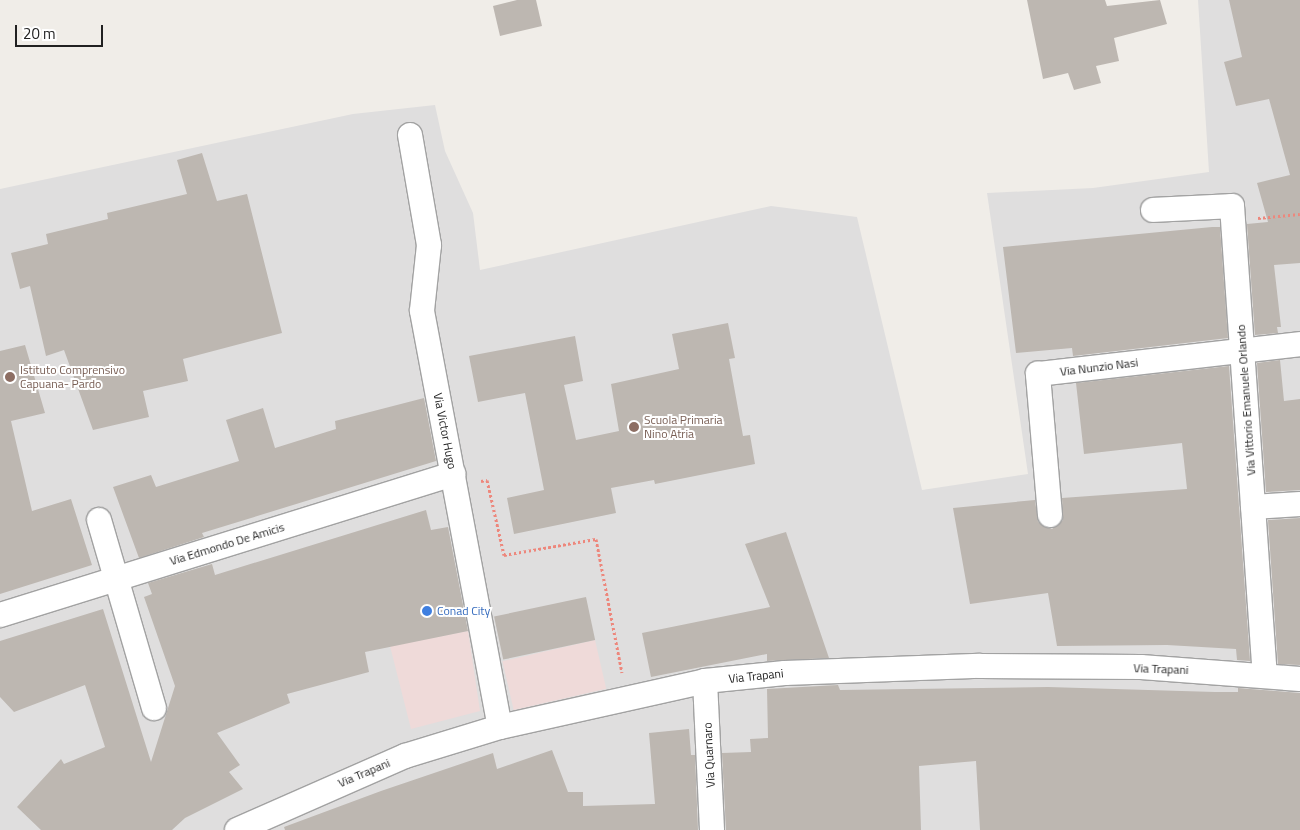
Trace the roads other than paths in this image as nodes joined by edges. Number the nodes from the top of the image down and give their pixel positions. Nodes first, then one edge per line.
1 (410, 135) dead end
2 (1153, 210) dead end
3 (1300, 344) edge
4 (1242, 351) junction
5 (454, 480) junction
6 (1300, 504) edge
7 (1253, 507) junction
8 (1050, 515) dead end
9 (99, 520) dead end
10 (118, 578) junction
11 (0, 614) edge
12 (1265, 674) junction
13 (1300, 678) edge
14 (705, 681) junction
15 (154, 708) dead end
16 (500, 727) junction
17 (262, 824) edge
18 (237, 830) edge
19 (712, 830) edge

1 - 5 street, Via Victor Hugo
2 - 4 street, Via Vittorio Emanuele Orlando
3 - 4 street, Via Nunzio Nasi
4 - 7 street, Via Vittorio Emanuele Orlando
4 - 8 street, Via Nunzio Nasi
5 - 10 street, Via Edmondo De Amicis
5 - 16 street, Via Victor Hugo
6 - 7 street
7 - 12 street, Via Vittorio Emanuele Orlando
9 - 10 street
10 - 11 street, Via Edmondo De Amicis
10 - 15 street
12 - 13 street, Via Trapani
12 - 14 street, Via Trapani
14 - 16 street, Via Trapani
14 - 19 street, Via Quarnaro
16 - 17 street, Via Trapani
17 - 18 street, Via Trapani

